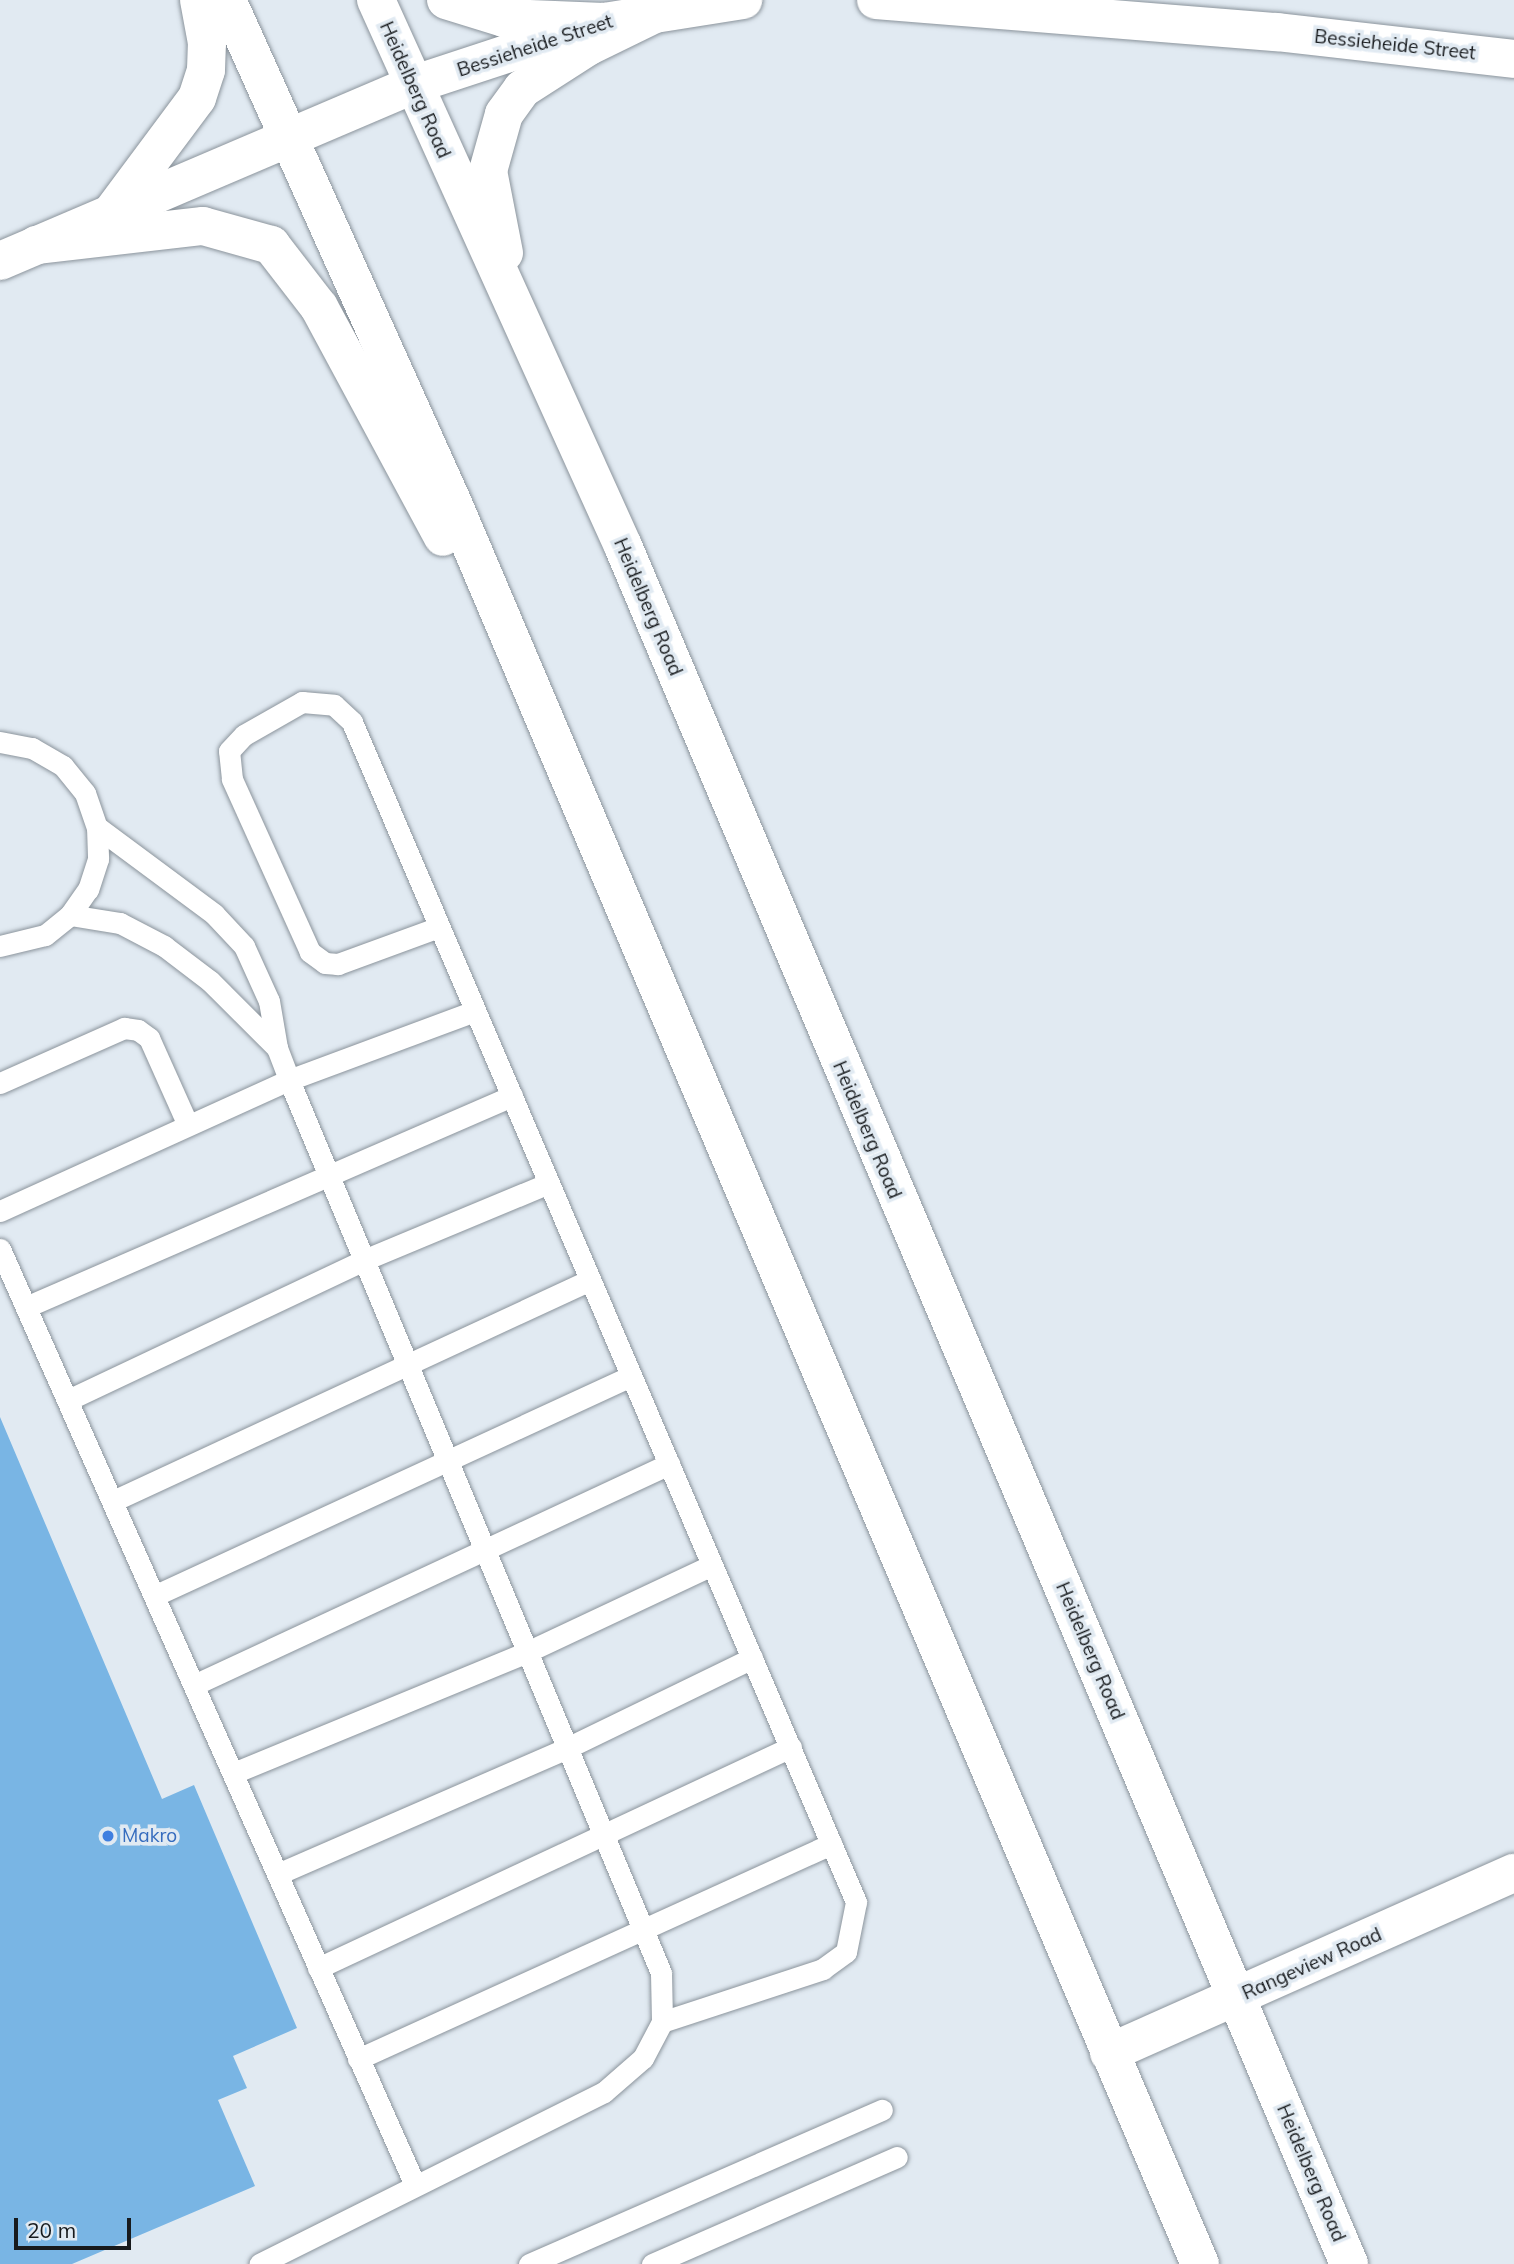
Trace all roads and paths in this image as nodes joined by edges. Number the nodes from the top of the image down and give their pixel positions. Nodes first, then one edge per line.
1 (199, 0) edge
2 (228, 0) edge
3 (376, 0) edge
4 (446, 0) edge
5 (743, 0) edge
6 (876, 0) edge
7 (1245, 0) edge
8 (665, 9) junction
9 (604, 22) junction
10 (1277, 32) junction
11 (1514, 59) edge
12 (412, 85) junction
13 (291, 136) junction
14 (111, 212) junction
15 (36, 244) junction
16 (0, 261) edge
17 (516, 314) junction
18 (543, 724) junction
19 (0, 742) edge
20 (97, 827) junction
21 (70, 915) junction
22 (439, 927) junction
23 (0, 946) edge
24 (475, 1011) junction
25 (277, 1048) junction
26 (289, 1080) junction
27 (0, 1083) edge
28 (512, 1096) junction
29 (187, 1123) junction
30 (329, 1175) junction
31 (549, 1183) junction
32 (0, 1211) edge
33 (0, 1249) edge
34 (364, 1260) junction
35 (590, 1280) junction
36 (26, 1307) junction
37 (408, 1364) junction
38 (631, 1376) junction
39 (68, 1400) junction
40 (449, 1462) junction
41 (669, 1464) junction
42 (113, 1501) junction
43 (485, 1551) junction
44 (712, 1566) junction
45 (156, 1595) junction
46 (527, 1652) junction
47 (752, 1658) junction
48 (196, 1685) junction
49 (791, 1747) junction
50 (568, 1748) junction
51 (236, 1772) junction
52 (603, 1835) junction
53 (831, 1844) junction
54 (280, 1873) junction
55 (1514, 1873) edge
56 (642, 1928) junction
57 (318, 1968) junction
58 (1238, 1997) junction
59 (662, 2022) junction
60 (1109, 2053) junction
61 (358, 2059) junction
62 (882, 2110) dead end
63 (897, 2157) dead end
64 (415, 2185) junction
65 (260, 2264) edge
66 (528, 2264) edge
67 (652, 2264) edge
68 (1200, 2264) edge
69 (1349, 2264) edge

1 - 14 main road
2 - 13 main road
3 - 12 main road, Heidelberg Road
4 - 9 main road
5 - 8 main road, Bessieheide Street
6 - 10 main road, Bessieheide Street
7 - 10 main road
8 - 9 main road, Bessieheide Street
8 - 17 main road
9 - 12 main road, Bessieheide Street
10 - 11 main road, Bessieheide Street
12 - 13 main road, Bessieheide Street
12 - 17 main road, Heidelberg Road
13 - 14 main road, Bessieheide Street
13 - 18 main road
14 - 15 main road, Bessieheide Street
15 - 16 main road, Bessieheide Street
15 - 18 main road
17 - 58 main road, Heidelberg Road
18 - 60 main road
19 - 20 lane
20 - 21 lane
20 - 25 lane
21 - 23 lane
21 - 25 lane
22 - 22 lane
22 - 24 lane
24 - 26 lane
24 - 28 lane
25 - 26 lane
26 - 29 lane
26 - 30 lane
27 - 29 lane
28 - 30 lane
28 - 31 lane
29 - 32 lane
30 - 34 lane
30 - 36 lane
31 - 34 lane
31 - 35 lane
33 - 36 lane
34 - 37 lane
34 - 39 lane
35 - 37 lane
35 - 38 lane
36 - 39 lane
37 - 40 lane
37 - 42 lane
38 - 40 lane
38 - 41 lane
39 - 42 lane
40 - 43 lane
40 - 45 lane
41 - 43 lane
41 - 44 lane
42 - 45 lane
43 - 46 lane
43 - 48 lane
44 - 46 lane
44 - 47 lane
45 - 48 lane
46 - 50 lane
46 - 51 lane
47 - 49 lane
47 - 50 lane
48 - 51 lane
49 - 52 lane
49 - 53 lane
50 - 52 lane
50 - 54 lane
51 - 54 lane
52 - 56 lane
52 - 57 lane
53 - 56 lane
53 - 59 lane
54 - 57 lane
55 - 58 main road, Rangeview Road
56 - 59 lane
56 - 61 lane
57 - 61 lane
58 - 60 main road, Rangeview Road
58 - 69 main road, Heidelberg Road
59 - 64 lane
60 - 68 main road
61 - 64 lane
62 - 66 lane
63 - 67 lane
64 - 65 lane

